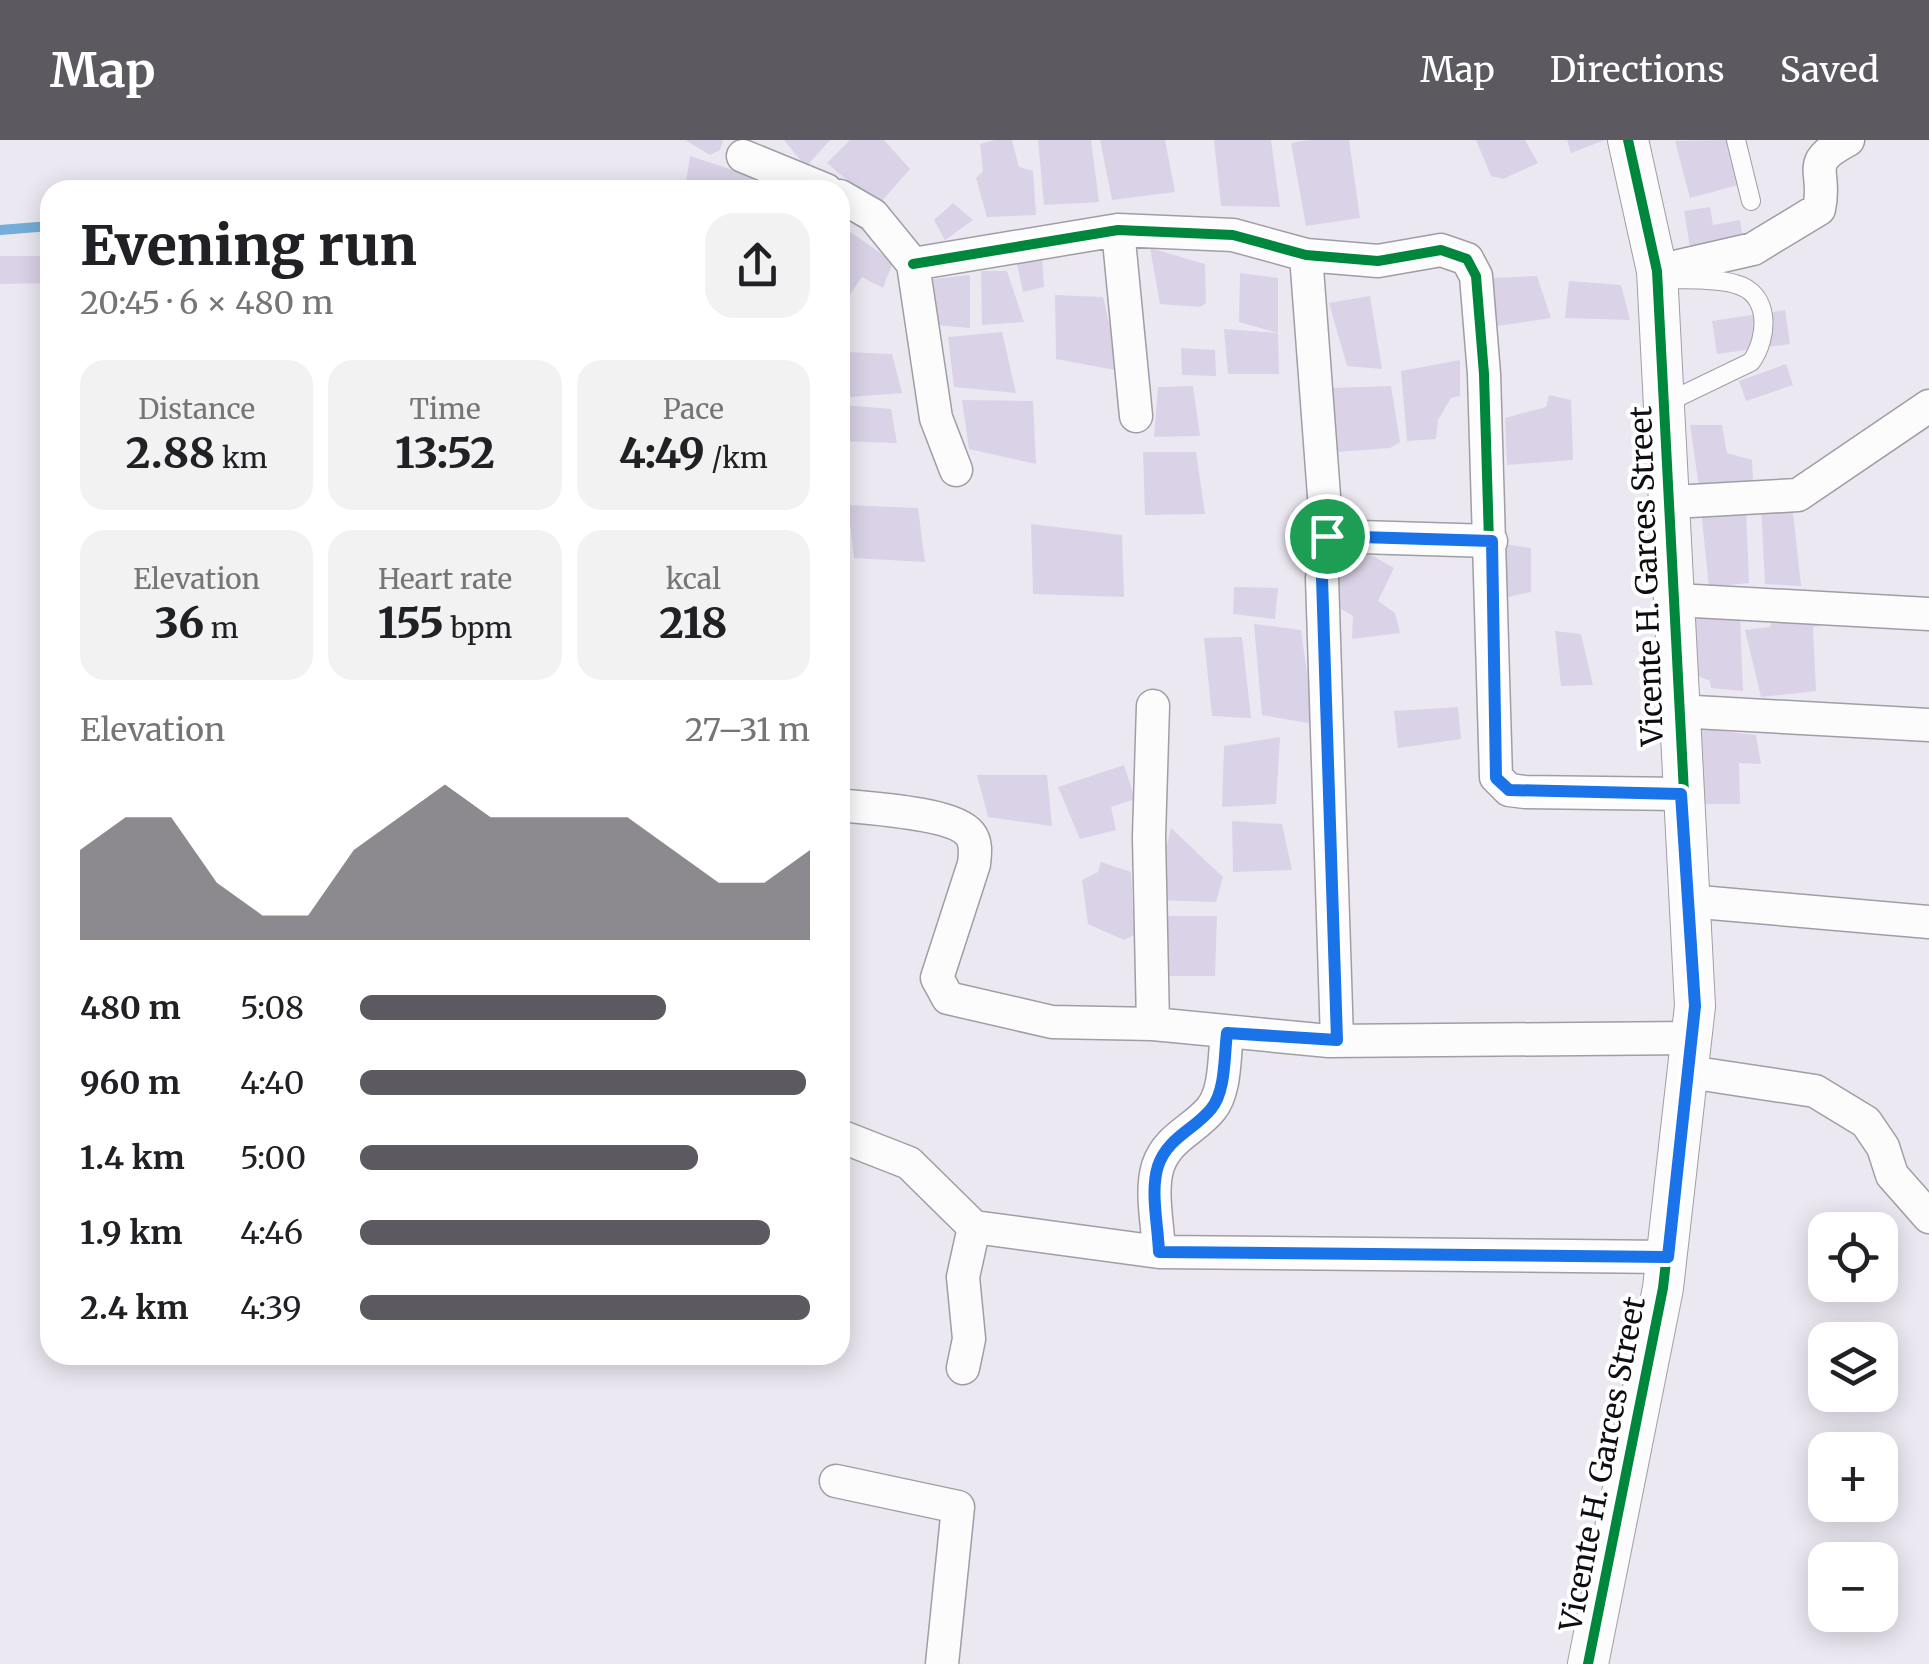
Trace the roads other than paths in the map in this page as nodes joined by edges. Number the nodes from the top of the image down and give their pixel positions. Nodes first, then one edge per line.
1 (1628, 140) edge
2 (1736, 140) edge
3 (1848, 140) edge
4 (743, 156) dead end
5 (802, 180) edge
6 (1750, 201) dead end
7 (850, 202) edge
8 (1118, 230) junction
9 (1306, 254) junction
10 (914, 264) junction
11 (1657, 274) junction
12 (1666, 403) junction
13 (1929, 406) edge
14 (1136, 416) dead end
15 (956, 470) dead end
16 (1672, 502) junction
17 (1327, 536) junction
18 (1492, 541) junction
19 (1676, 600) junction
20 (1929, 614) edge
21 (1153, 706) dead end
22 (1677, 712) junction
23 (1929, 725) edge
24 (1681, 794) junction
25 (850, 806) edge
26 (1688, 901) junction
27 (1929, 922) edge
28 (1153, 1024) junction
29 (1227, 1033) junction
30 (1337, 1040) junction
31 (1691, 1055) junction
32 (850, 1140) edge
33 (1929, 1217) edge
34 (974, 1227) junction
35 (1159, 1252) junction
36 (1668, 1257) junction
37 (962, 1368) dead end
38 (836, 1481) dead end
39 (942, 1664) edge
40 (1588, 1664) edge

1 - 11 street, Vicente H. Garces Street
2 - 6 lane
3 - 11 street
4 - 5 street
7 - 10 street
8 - 9 street
8 - 10 street
8 - 14 street
9 - 17 street
9 - 18 street
10 - 15 street
11 - 12 street, Vicente H. Garces Street
11 - 12 lane
12 - 16 street, Vicente H. Garces Street
13 - 16 street
16 - 19 street, Vicente H. Garces Street
17 - 18 street
17 - 30 street
18 - 24 street
19 - 20 street
19 - 22 street, Vicente H. Garces Street
21 - 28 street
22 - 23 street
22 - 24 street, Vicente H. Garces Street
24 - 26 street, Vicente H. Garces Street
25 - 28 street
26 - 27 street
26 - 31 street, Vicente H. Garces Street
28 - 29 street
29 - 30 street
29 - 35 street
30 - 31 street
31 - 33 street
31 - 36 street, Vicente H. Garces Street
32 - 34 street
34 - 35 street
34 - 37 street
35 - 36 street
36 - 40 street, Vicente H. Garces Street
38 - 39 street

